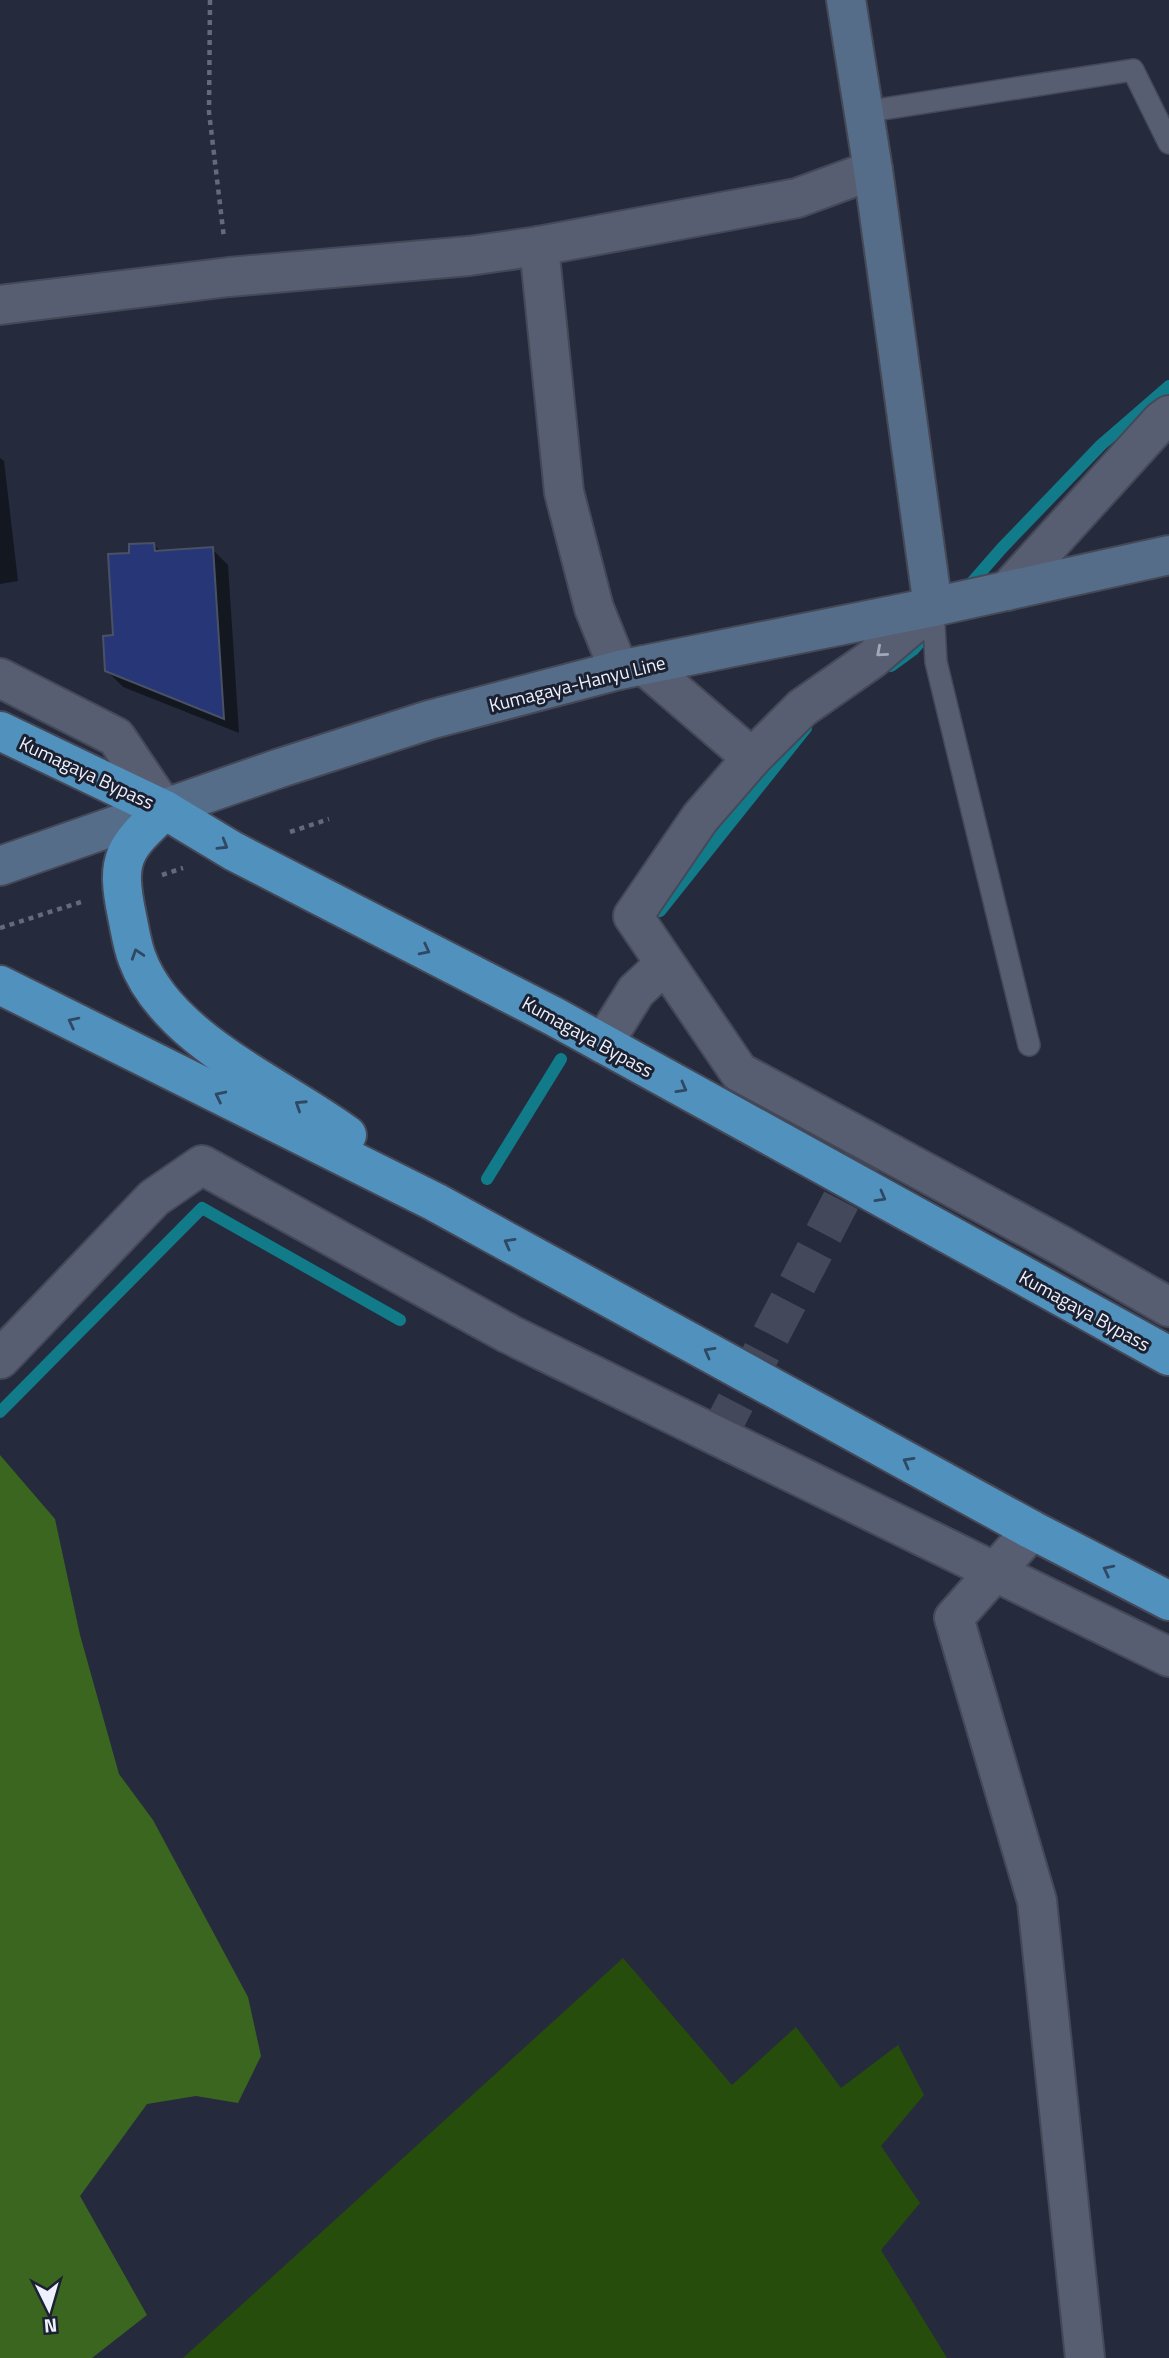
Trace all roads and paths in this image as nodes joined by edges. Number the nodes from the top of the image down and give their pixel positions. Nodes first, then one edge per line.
1 (209, 0) edge
2 (846, 0) edge
3 (864, 112) junction
4 (1169, 143) edge
5 (873, 170) junction
6 (539, 246) junction
7 (229, 277) junction
8 (0, 305) edge
9 (1169, 415) edge
10 (1169, 555) edge
11 (1007, 592) junction
12 (933, 607) junction
13 (632, 667) junction
14 (0, 678) edge
15 (0, 731) edge
16 (752, 758) junction
17 (165, 810) junction
18 (329, 819) dead end
19 (290, 832) dead end
20 (191, 865) dead end
21 (0, 866) edge
22 (158, 877) dead end
23 (86, 901) dead end
24 (0, 928) edge
25 (665, 964) junction
26 (0, 985) edge
27 (603, 1044) junction
28 (1029, 1045) dead end
29 (435, 1202) junction
30 (1169, 1307) edge
31 (1169, 1356) edge
32 (0, 1359) edge
33 (1032, 1530) junction
34 (994, 1573) junction
35 (1169, 1601) edge
36 (1169, 1657) edge
37 (1085, 2358) edge

1 - 7 path
2 - 3 main road
3 - 4 lane
3 - 5 main road
5 - 6 street
5 - 12 main road
6 - 7 street
6 - 13 street
7 - 8 street
9 - 11 street
10 - 11 main road, Kumagaya-Hanyu Line
11 - 12 main road, Kumagaya-Hanyu Line
12 - 13 main road, Kumagaya-Hanyu Line
12 -> 16 street
12 - 28 lane
13 - 16 street
13 - 17 main road, Kumagaya-Hanyu Line
14 - 17 street
15 - 17 highway, Kumagaya Bypass
16 - 25 street
17 - 21 main road, Kumagaya-Hanyu Line
17 -> 27 highway, Kumagaya Bypass
29 -> 17 highway
18 - 19 path
20 - 22 path
23 - 24 path
25 - 27 street
25 - 30 street
29 -> 26 highway
27 -> 31 highway, Kumagaya Bypass
33 -> 29 highway
32 - 34 street
33 - 34 street
35 -> 33 highway
34 - 36 street
34 - 37 street

